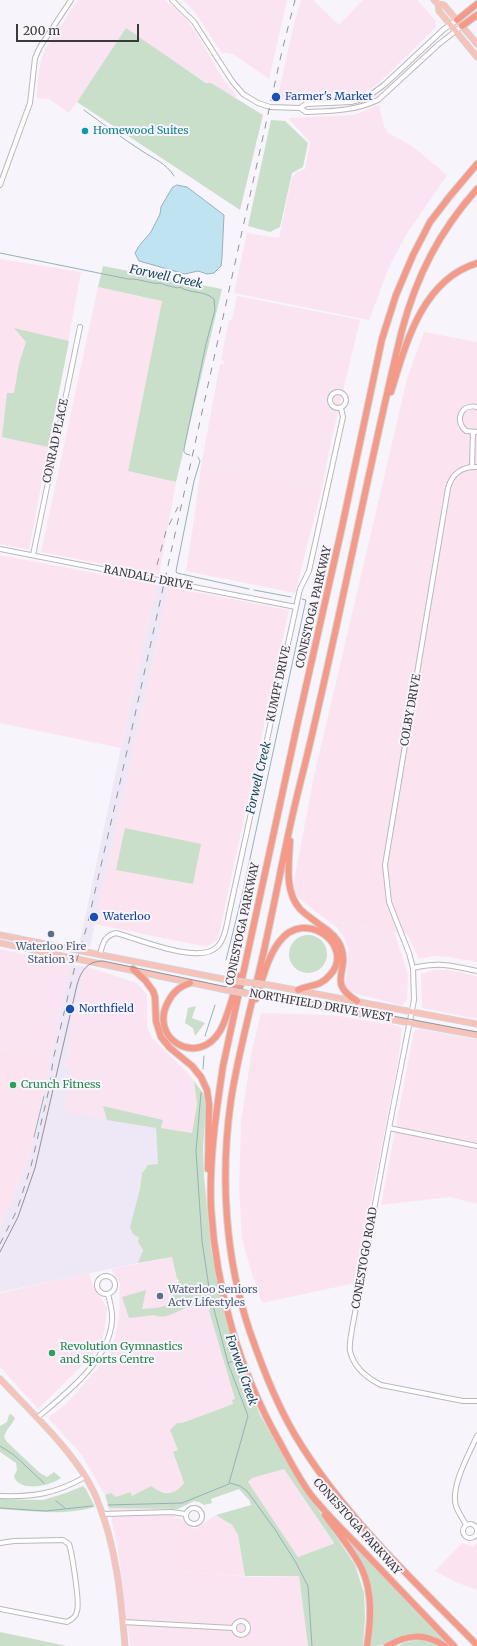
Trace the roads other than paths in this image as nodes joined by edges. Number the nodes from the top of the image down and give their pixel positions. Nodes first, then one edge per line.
1 (71, 0) edge
2 (172, 0) edge
3 (444, 0) edge
4 (436, 2) edge
5 (477, 4) edge
6 (477, 15) edge
7 (457, 20) junction
8 (450, 24) junction
9 (462, 26) junction
10 (456, 31) junction
11 (477, 44) edge
12 (477, 57) edge
13 (300, 108) junction
14 (477, 164) edge
15 (0, 184) edge
16 (477, 189) edge
17 (477, 263) edge
18 (80, 327) dead end
19 (477, 407) edge
20 (341, 408) dead end
21 (382, 419) junction
22 (475, 432) edge
23 (472, 467) junction
24 (477, 467) edge
25 (0, 549) edge
26 (32, 555) junction
27 (296, 606) junction
28 (290, 824) junction
29 (0, 935) edge
30 (15, 938) junction
31 (249, 942) junction
32 (0, 943) edge
33 (19, 948) junction
34 (68, 948) junction
35 (100, 954) junction
36 (66, 957) junction
37 (413, 968) junction
38 (133, 970) junction
39 (477, 971) edge
40 (190, 983) junction
41 (298, 990) junction
42 (357, 1001) junction
43 (412, 1012) junction
44 (410, 1022) junction
45 (477, 1024) edge
46 (245, 1031) junction
47 (477, 1035) edge
48 (389, 1128) junction
49 (477, 1146) edge
50 (212, 1190) junction
51 (108, 1294) junction
52 (0, 1379) edge
53 (477, 1401) edge
54 (37, 1418) junction
55 (477, 1436) edge
56 (85, 1477) junction
57 (311, 1494) junction
58 (0, 1496) edge
59 (102, 1514) junction
60 (185, 1514) junction
61 (466, 1525) dead end
62 (0, 1543) edge
63 (0, 1609) edge
64 (123, 1622) junction
65 (233, 1628) dead end
66 (477, 1645) edge
67 (125, 1646) edge
68 (367, 1646) edge
69 (387, 1646) edge
70 (445, 1646) edge
71 (454, 1646) edge

1 - 15 street
2 - 13 street
3 - 4 street
4 - 7 main road
4 - 8 main road
5 - 7 highway
6 - 9 highway
7 - 8 street
7 - 9 main road
8 - 10 main road
8 - 13 street
9 - 10 street
9 - 11 main road
10 - 12 main road
10 - 13 street
14 - 31 highway, CONESTOGA PARKWAY
16 - 21 highway, CONESTOGA PARKWAY
17 - 21 highway
18 - 26 street, CONRAD PLACE
19 - 22 street
20 - 27 street, KUMPF DRIVE
21 - 28 highway, CONESTOGA PARKWAY
22 - 23 street
23 - 24 street, COLBY DRIVE
23 - 37 street, COLBY DRIVE
25 - 26 street, RANDALL DRIVE
26 - 27 street, RANDALL DRIVE
27 - 35 street, KUMPF DRIVE
28 - 42 highway
28 - 46 highway, CONESTOGA PARKWAY
29 - 30 main road, NORTHFIELD DRIVE WEST
30 - 33 main road
30 - 34 main road, NORTHFIELD DRIVE WEST
31 - 40 highway
31 - 50 highway, CONESTOGA PARKWAY
32 - 33 main road, NORTHFIELD DRIVE WEST
33 - 36 main road, NORTHFIELD DRIVE WEST
34 - 35 main road, NORTHFIELD DRIVE WEST
34 - 36 main road
35 - 41 main road, NORTHFIELD DRIVE WEST, bridge
36 - 38 main road, NORTHFIELD DRIVE WEST
37 - 39 street
37 - 43 street, COLBY DRIVE
38 - 40 main road, NORTHFIELD DRIVE WEST
38 - 50 highway
40 - 44 main road, NORTHFIELD DRIVE WEST, bridge
41 - 42 main road, NORTHFIELD DRIVE WEST
41 - 46 highway
42 - 43 main road, NORTHFIELD DRIVE WEST
43 - 44 street, COLBY DRIVE
43 - 45 main road, NORTHFIELD DRIVE WEST
44 - 47 main road, NORTHFIELD DRIVE WEST
44 - 48 street, CONESTOGO ROAD
46 - 66 highway, CONESTOGA PARKWAY
48 - 49 street
48 - 53 street, CONESTOGO ROAD
50 - 57 highway, CONESTOGA PARKWAY
51 - 51 street
51 - 54 street
52 - 54 main road
54 - 56 main road
55 - 61 street
56 - 58 street
56 - 59 main road
57 - 68 highway
57 - 71 highway, CONESTOGA PARKWAY
59 - 60 street
59 - 64 main road
60 - 60 street
62 - 63 street
64 - 65 street
64 - 67 main road
69 - 70 highway

